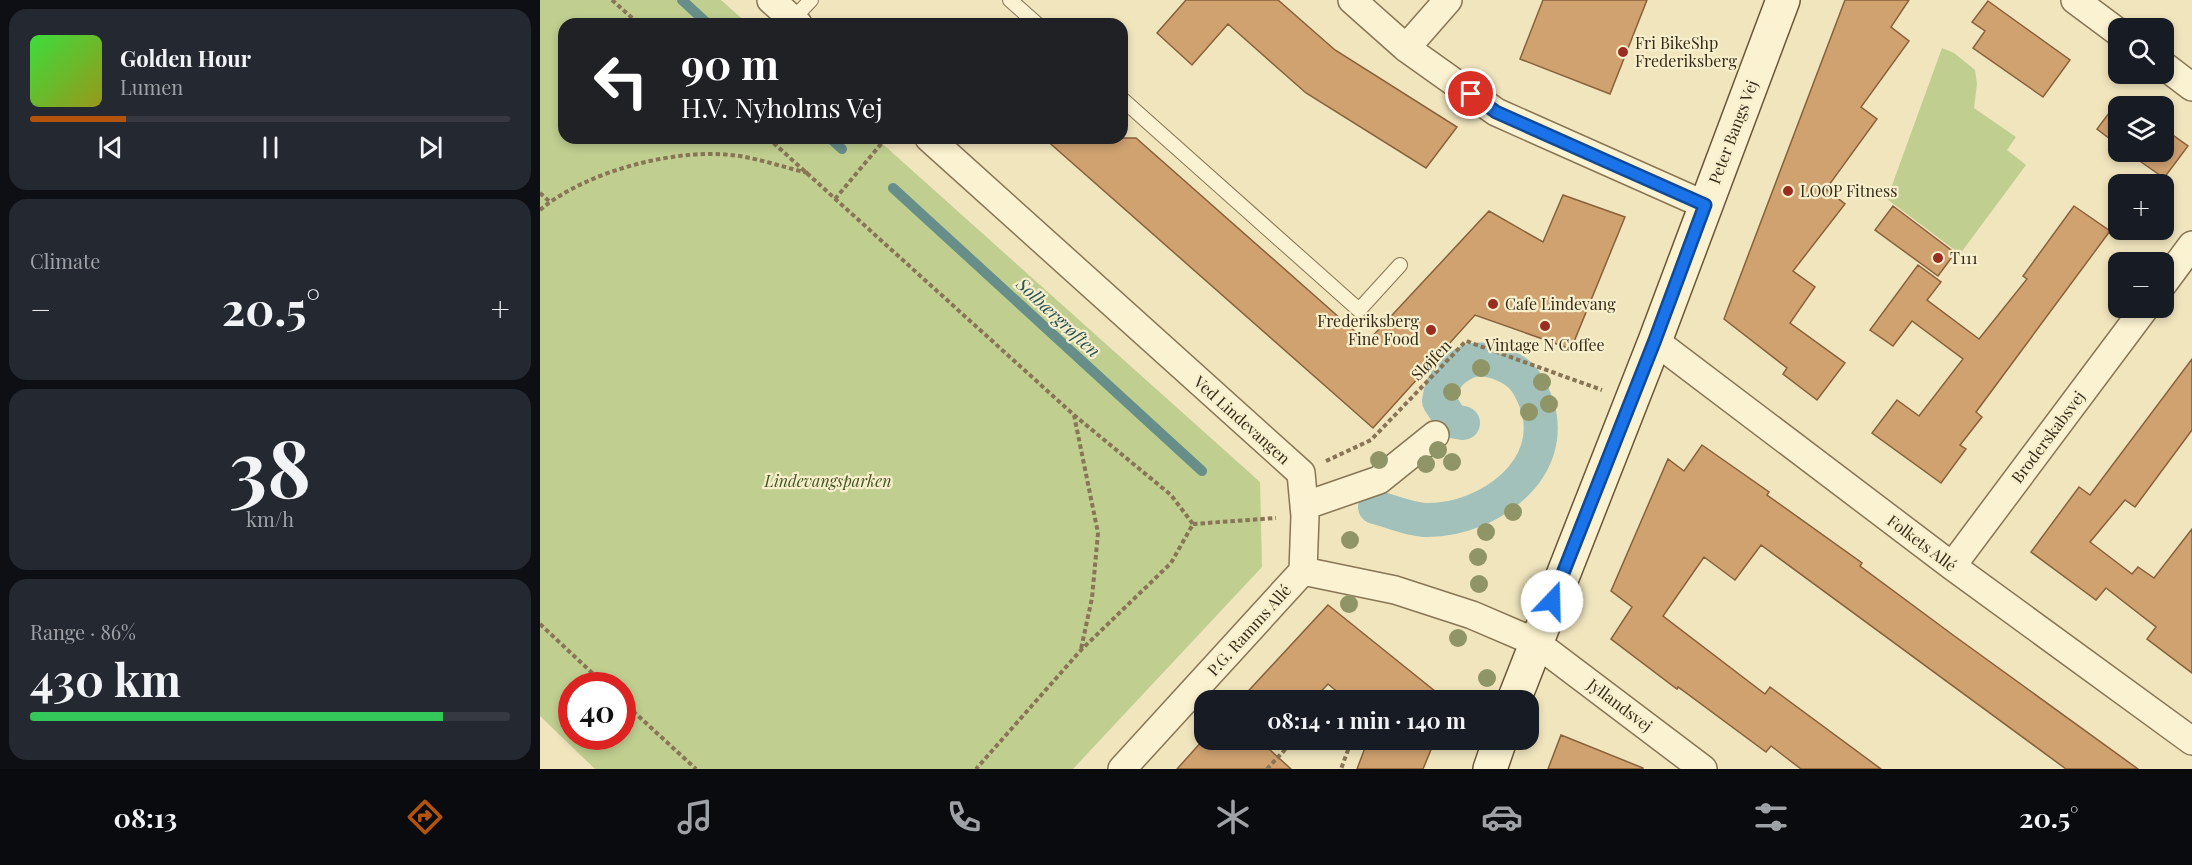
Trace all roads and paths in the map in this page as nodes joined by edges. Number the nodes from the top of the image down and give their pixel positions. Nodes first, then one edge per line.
1 (612, 0) edge
2 (771, 0) edge
3 (1010, 0) edge
4 (1352, 0) edge
5 (1449, 0) edge
6 (1783, 0) edge
7 (2075, 0) edge
8 (800, 14) edge
9 (632, 18) edge
10 (1030, 18) edge
11 (2108, 25) edge
12 (1406, 48) junction
13 (2174, 73) edge
14 (2192, 87) edge
15 (1128, 104) edge
16 (775, 144) edge
17 (881, 144) edge
18 (935, 144) edge
19 (809, 174) junction
20 (540, 193) edge
21 (835, 200) junction
22 (550, 202) junction
23 (1705, 205) junction
24 (540, 210) edge
25 (2192, 245) edge
26 (1400, 265) dead end
27 (2174, 269) edge
28 (2138, 318) edge
29 (1655, 340) junction
30 (1631, 401) junction
31 (1074, 415) junction
32 (1435, 435) dead end
33 (1301, 473) junction
34 (1304, 511) junction
35 (1193, 524) junction
36 (1952, 566) junction
37 (1303, 571) junction
38 (540, 624) edge
39 (1535, 642) junction
40 (1081, 650) junction
41 (591, 672) edge
42 (1518, 690) edge
43 (636, 714) edge
44 (2192, 741) edge
45 (1285, 750) edge
46 (1348, 750) edge
47 (1497, 750) edge
48 (696, 769) edge
49 (976, 769) edge
50 (1122, 769) edge
51 (1268, 769) edge
52 (1341, 769) edge
53 (1490, 769) edge
54 (1703, 769) edge

1 - 9 path
2 - 8 street
3 - 10 lane
4 - 12 street
5 - 12 street
6 - 23 street, Peter Bangs Vej
7 - 11 street
12 - 23 street
13 - 14 street
15 - 26 lane
16 - 19 path
17 - 21 path
18 - 33 street, Ved Lindevangen
19 - 21 path
19 - 22 path
20 - 22 path
21 - 31 path
22 - 24 path
23 - 29 street, Peter Bangs Vej
25 - 27 street
28 - 36 street, Broderskabsvej
29 - 30 street, Peter Bangs Vej
29 - 36 street, Folkets Allé
30 - 33 path, Sløjfen
30 - 39 street, Peter Bangs Vej
31 - 35 path
31 - 40 path
32 - 34 street
33 - 34 street, Ved Lindevangen
34 - 35 path
34 - 37 street, Ved Lindevangen
35 - 40 path
36 - 44 street, Folkets Allé
37 - 39 street
37 - 50 street, P.G. Ramms Allé
38 - 41 path
39 - 42 street, Peter Bangs Vej
39 - 54 street, Jyllandsvej
40 - 49 path
43 - 48 path
45 - 51 path
46 - 52 path
47 - 53 street

